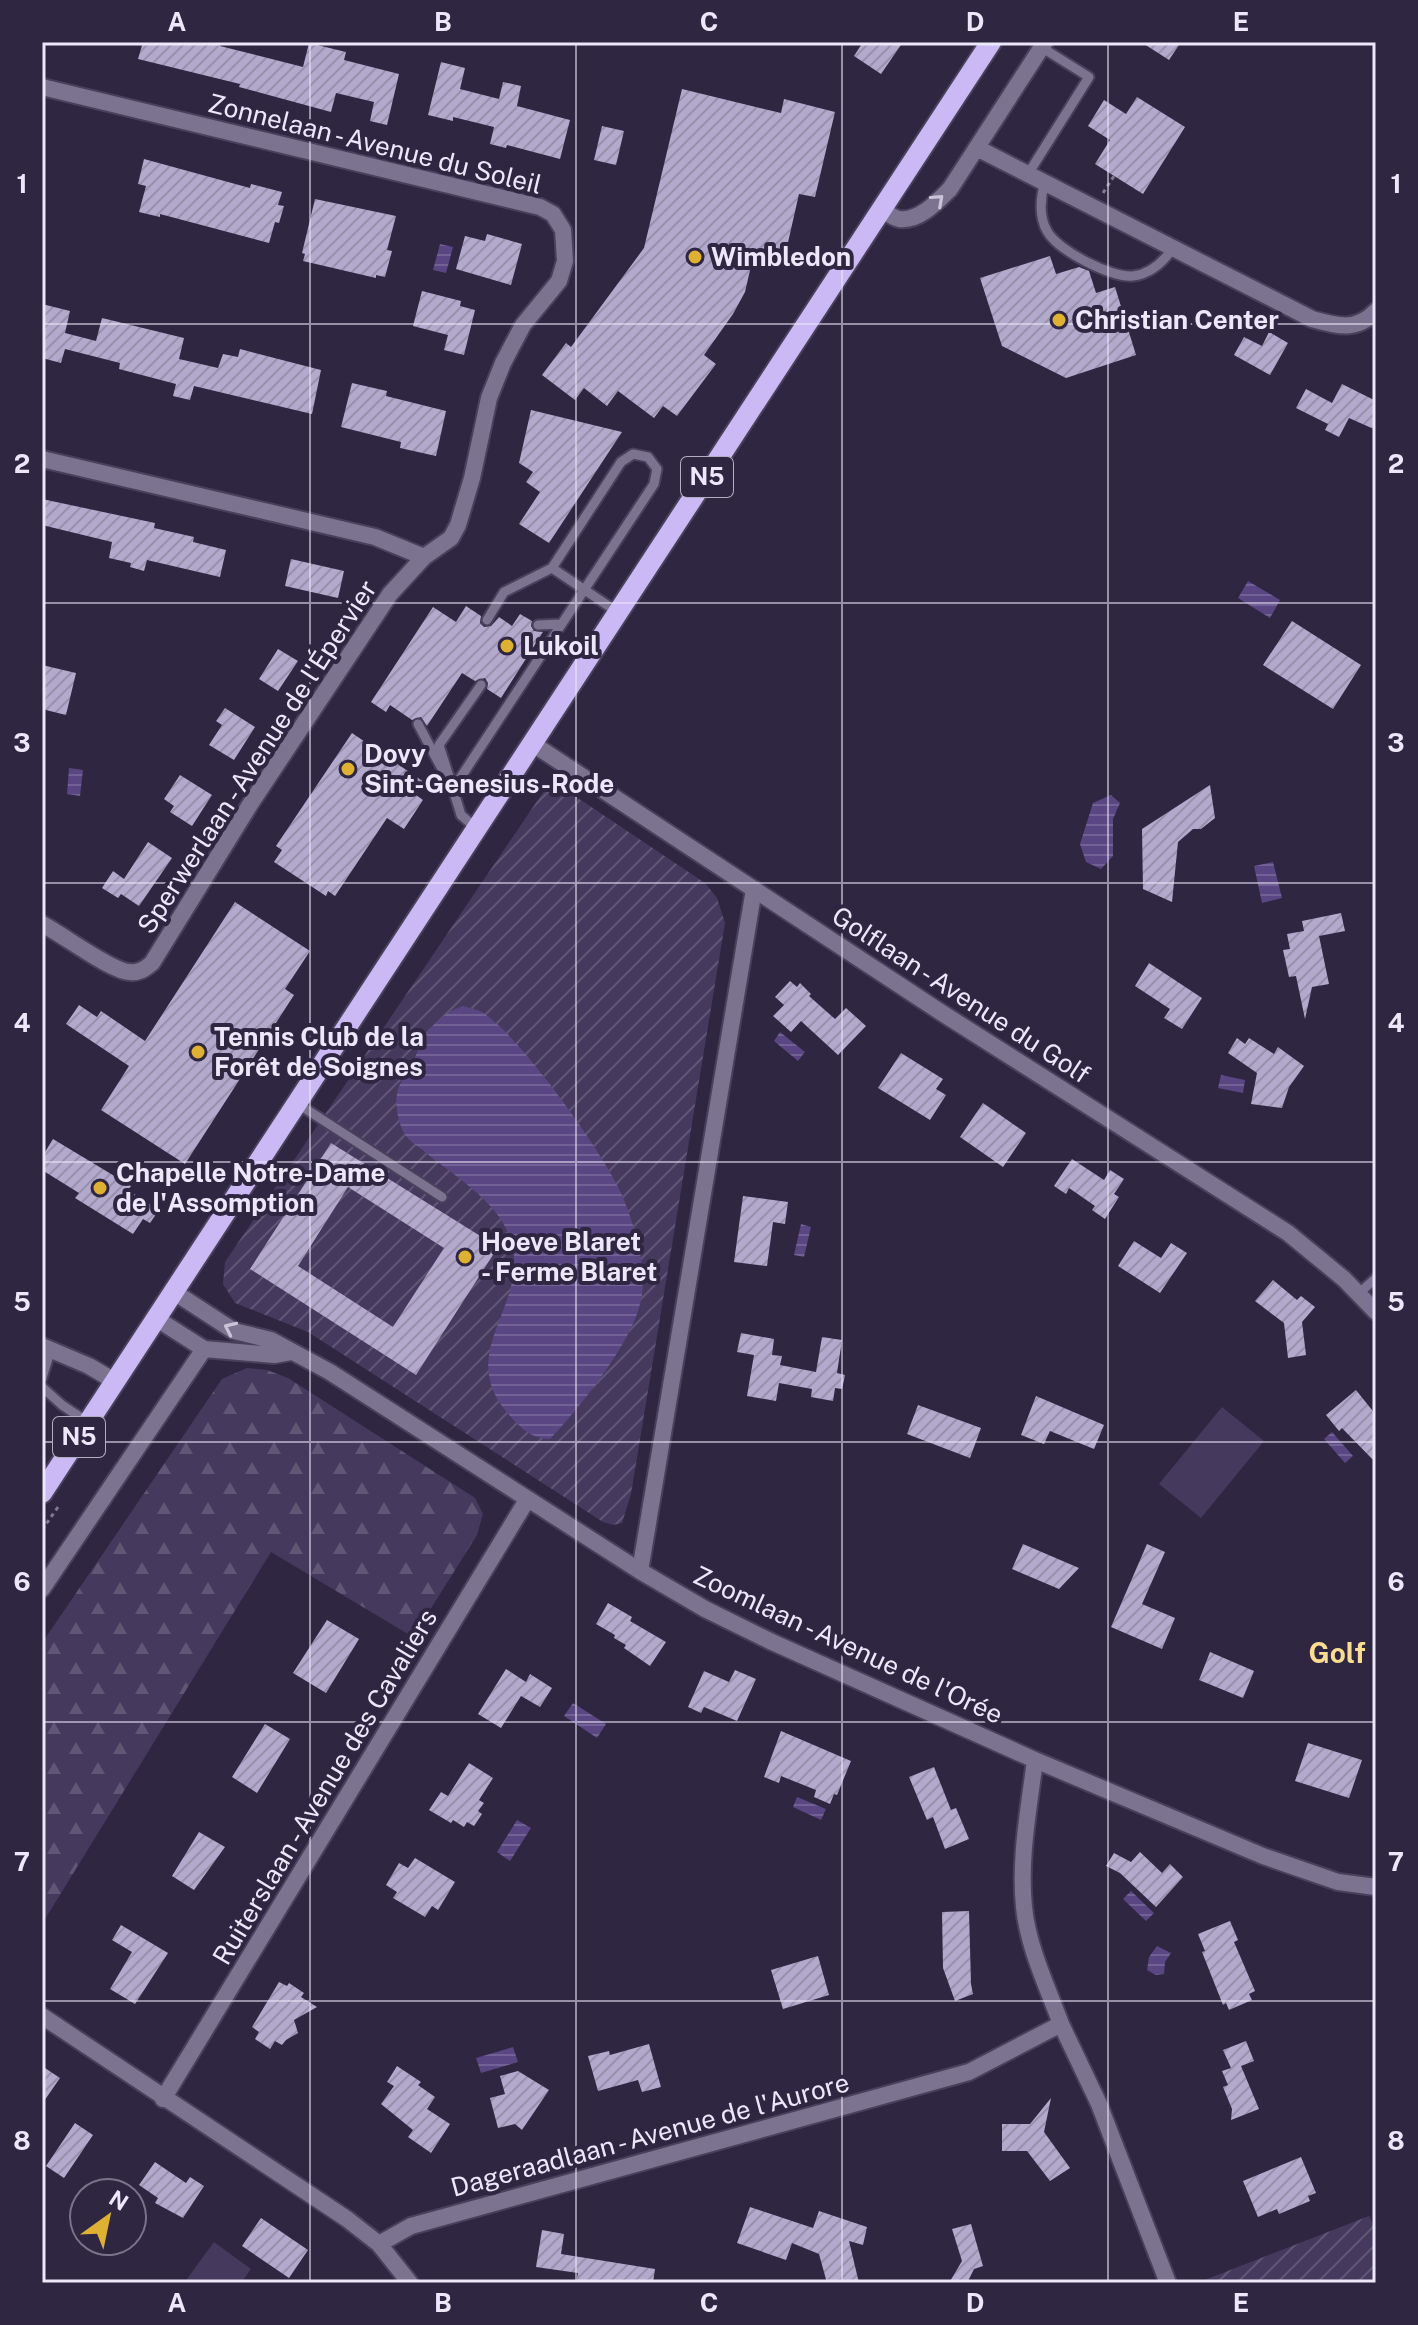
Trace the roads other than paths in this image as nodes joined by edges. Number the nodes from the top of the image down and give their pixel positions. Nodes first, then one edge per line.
1 (991, 42) edge
2 (1043, 45) edge
3 (42, 87) edge
4 (977, 148) junction
5 (1028, 174) junction
6 (1045, 183) junction
7 (881, 210) junction
8 (1173, 248) junction
9 (1372, 320) edge
10 (42, 459) edge
11 (424, 557) junction
12 (552, 568) junction
13 (585, 590) junction
14 (619, 613) junction
15 (487, 620) dead end
16 (561, 624) junction
17 (538, 625) dead end
18 (481, 685) dead end
19 (418, 724) dead end
20 (533, 744) junction
21 (453, 789) junction
22 (477, 829) junction
23 (754, 889) junction
24 (42, 924) edge
25 (298, 1104) junction
26 (442, 1197) dead end
27 (1376, 1278) edge
28 (174, 1292) junction
29 (1358, 1294) junction
30 (1376, 1312) edge
31 (157, 1319) junction
32 (46, 1348) edge
33 (204, 1349) junction
34 (291, 1352) junction
35 (42, 1378) edge
36 (116, 1382) junction
37 (42, 1387) edge
38 (89, 1423) junction
39 (48, 1469) edge
40 (42, 1493) edge
41 (527, 1500) junction
42 (640, 1571) junction
43 (42, 1589) edge
44 (1035, 1760) junction
45 (1376, 1887) edge
46 (42, 2016) edge
47 (1061, 2024) junction
48 (163, 2099) junction
49 (379, 2244) junction
50 (410, 2283) edge
51 (1168, 2283) edge

1 - 7 main road, N5
2 - 4 street
2 - 5 lane
3 - 11 street, Zonnelaan - Avenue du Soleil
4 - 5 street
7 -> 4 street
5 - 6 street
6 - 8 street
6 - 8 lane
7 - 14 main road, N5
8 - 9 street
10 - 11 street
11 - 24 street, Sperwerlaan - Avenue de l'Épervier
12 - 13 lane
12 - 13 lane
12 - 15 lane
13 - 14 lane
13 - 16 lane
14 - 20 main road, N5
16 - 17 lane
16 - 21 lane
18 - 21 lane
19 - 21 lane
20 - 22 main road, N5
20 - 23 street, Golflaan - Avenue du Golf
21 - 22 lane
22 - 25 main road, N5
23 - 29 street, Golflaan - Avenue du Golf
23 - 42 street
25 - 26 lane
25 - 28 main road, N5
27 - 29 lane
28 - 31 main road, N5
34 -> 28 street, Zoomlaan - Avenue de l'Orée
29 - 30 street, Golflaan - Avenue du Golf
31 - 33 street, Zoomlaan - Avenue de l'Orée
31 - 36 main road, N5
32 - 35 lane
32 - 36 street
33 - 34 street, Zoomlaan - Avenue de l'Orée
33 - 43 street
34 - 41 street, Zoomlaan - Avenue de l'Orée
36 - 38 main road, N5
37 - 38 lane
38 - 39 main road, N5
39 - 40 main road, N5
41 - 42 street, Zoomlaan - Avenue de l'Orée
41 - 48 street, Ruiterslaan - Avenue des Cavaliers
42 - 44 street, Zoomlaan - Avenue de l'Orée
44 - 45 street, Zoomlaan - Avenue de l'Orée
44 - 47 street
46 - 48 street
47 - 49 street, Dageraadlaan - Avenue de l'Aurore
47 - 51 street
48 - 49 street
49 - 50 street

